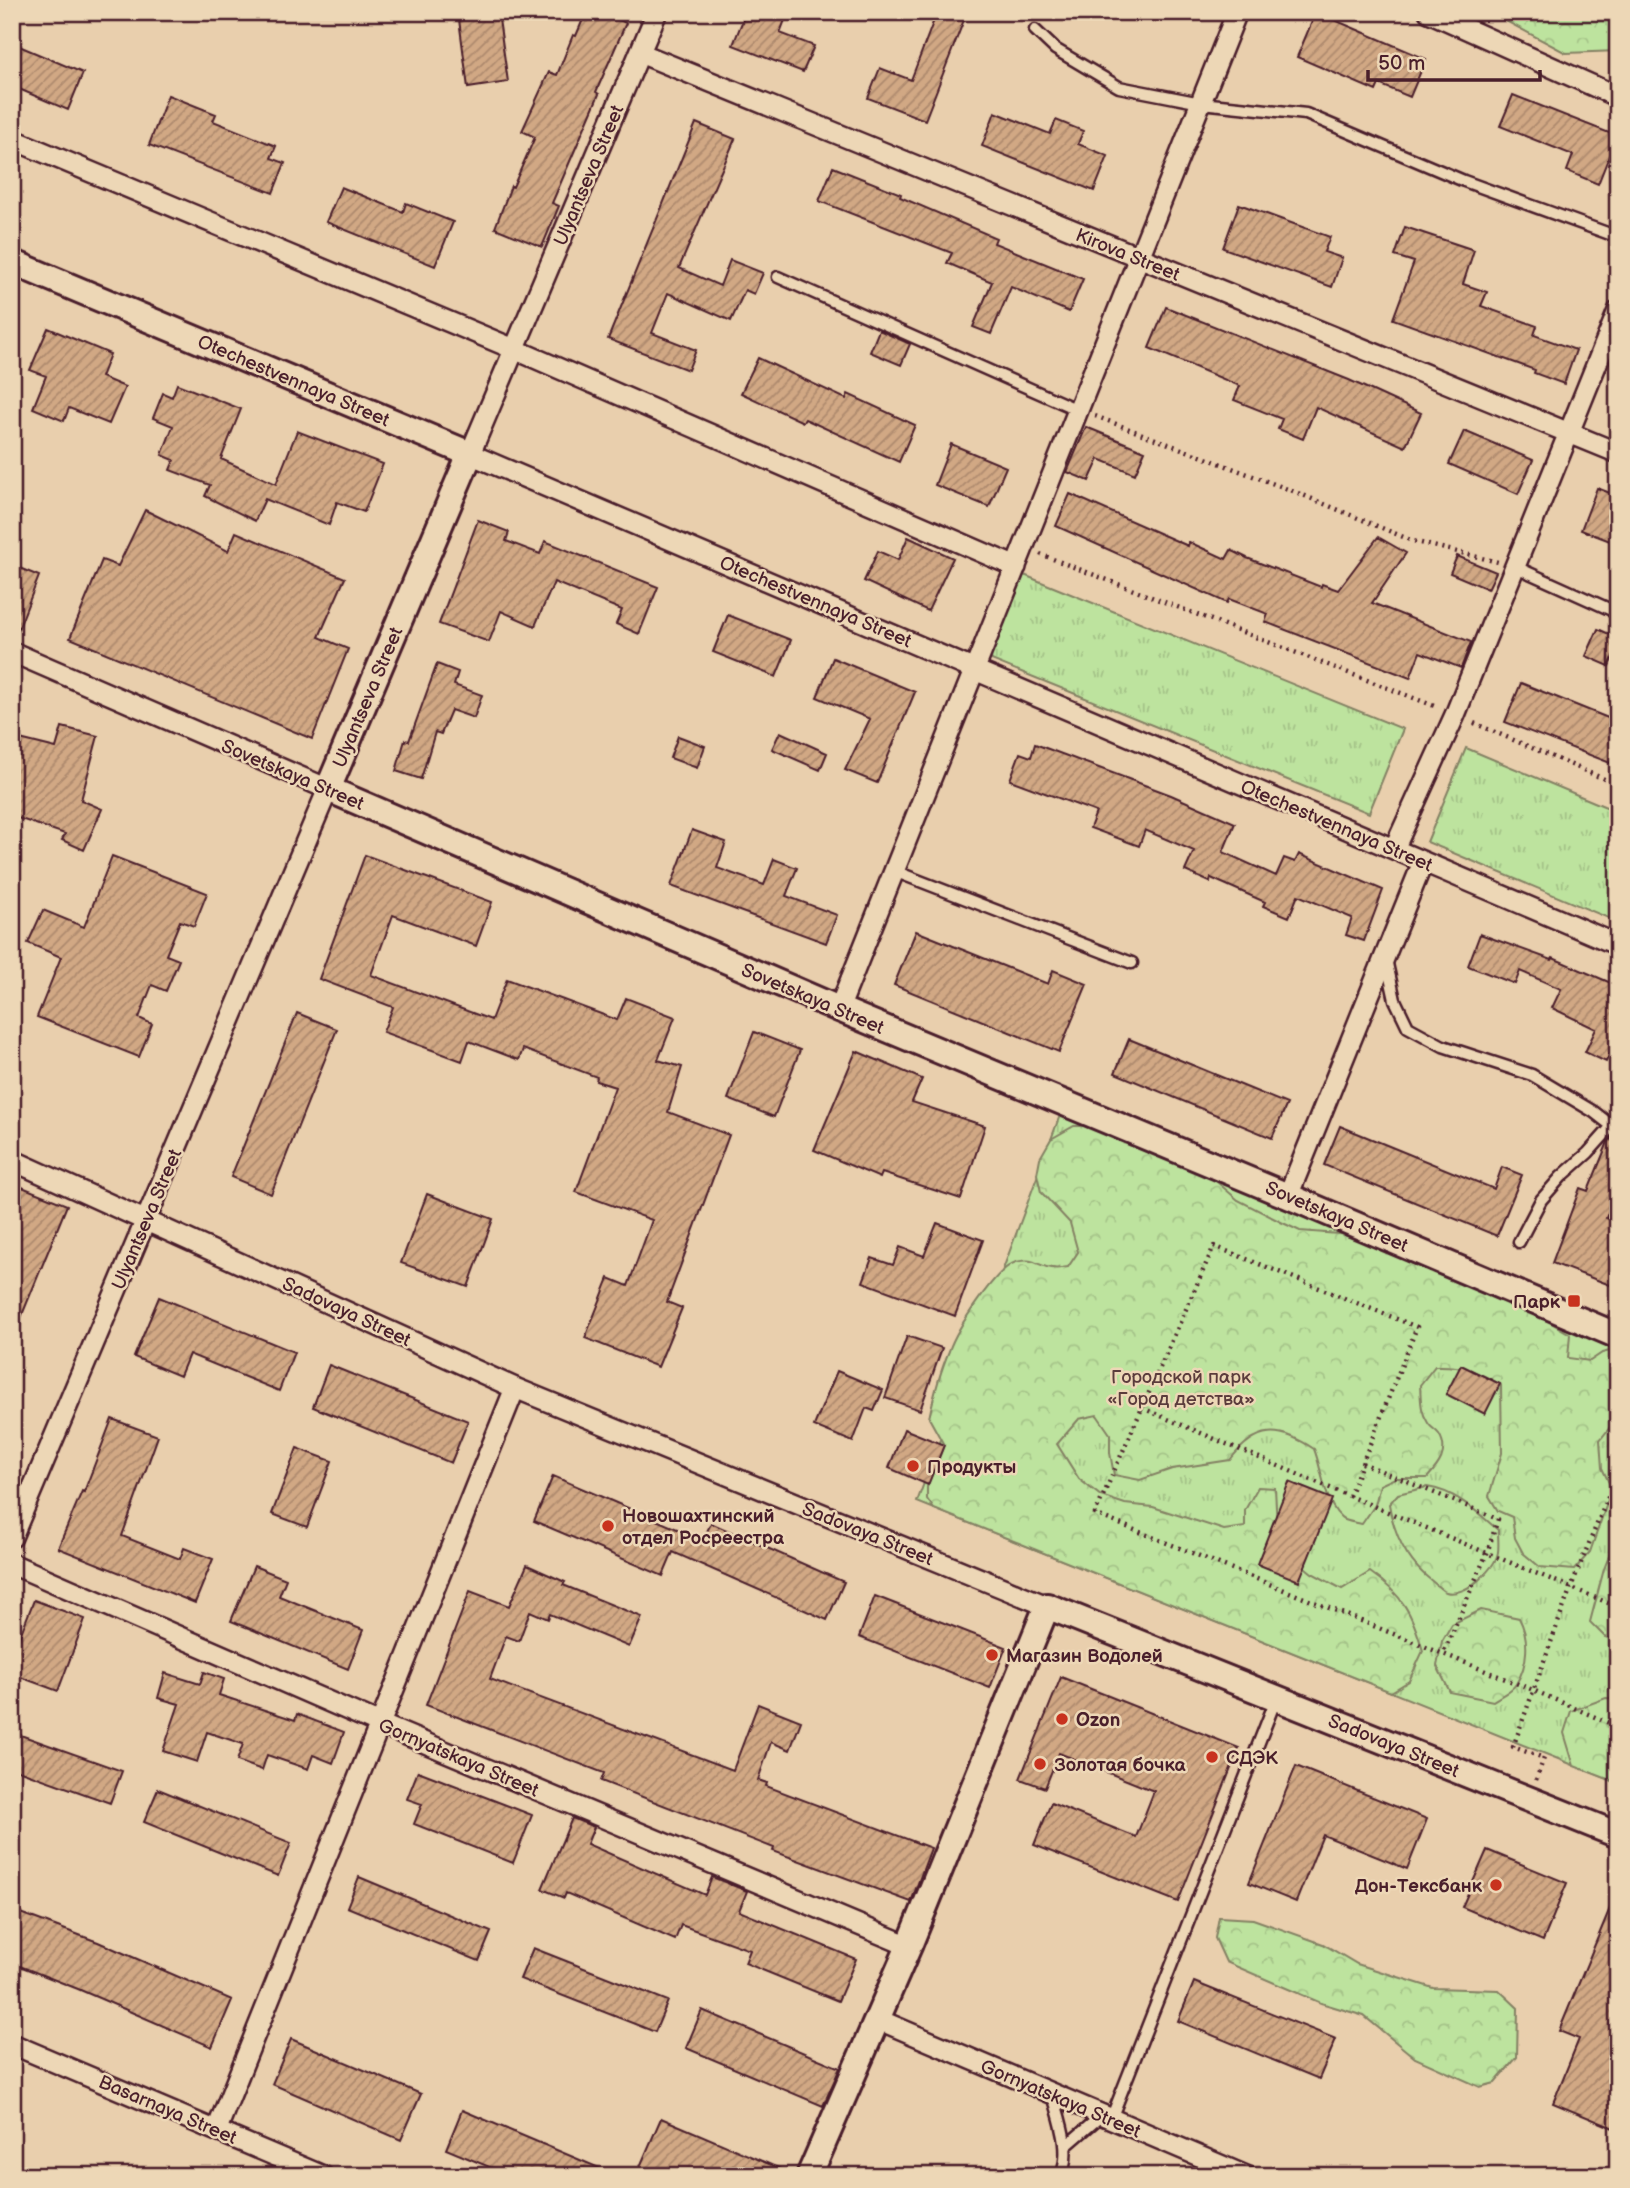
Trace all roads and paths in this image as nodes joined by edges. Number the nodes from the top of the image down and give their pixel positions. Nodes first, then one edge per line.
1 (657, 12) edge
2 (1237, 12) edge
3 (1429, 12) edge
4 (1035, 30) dead end
5 (640, 53) junction
6 (1618, 97) edge
7 (1201, 103) junction
8 (12, 139) edge
9 (1618, 237) edge
10 (1139, 258) junction
11 (12, 262) edge
12 (778, 277) dead end
13 (1618, 311) edge
14 (514, 349) junction
15 (1078, 410) junction
16 (1569, 432) junction
17 (1618, 453) edge
18 (470, 454) junction
19 (1023, 547) junction
20 (1016, 567) junction
21 (1516, 567) junction
22 (1618, 613) edge
23 (12, 652) edge
24 (975, 669) junction
25 (1455, 715) junction
26 (1618, 785) edge
27 (328, 789) junction
28 (1394, 849) junction
29 (1423, 862) junction
30 (894, 872) junction
31 (1618, 945) edge
32 (1385, 955) junction
33 (1132, 963) dead end
34 (839, 1009) junction
35 (12, 1160) edge
36 (1287, 1196) junction
37 (146, 1220) junction
38 (1519, 1242) dead end
39 (1618, 1336) edge
40 (515, 1388) junction
41 (1142, 1408) junction
42 (1362, 1463) junction
43 (1618, 1472) edge
44 (1349, 1496) junction
45 (12, 1536) edge
46 (1486, 1553) junction
47 (12, 1564) edge
48 (1571, 1587) junction
49 (1046, 1606) junction
50 (1618, 1606) edge
51 (1443, 1654) junction
52 (1533, 1690) junction
53 (1276, 1699) junction
54 (380, 1724) junction
55 (1618, 1727) edge
56 (1530, 1799) junction
57 (1618, 1835) edge
58 (909, 1945) junction
59 (877, 2019) junction
60 (12, 2044) edge
61 (1053, 2094) junction
62 (1106, 2117) junction
63 (217, 2129) junction
64 (1066, 2146) junction
65 (323, 2176) edge
66 (809, 2176) edge
67 (1061, 2176) edge
68 (1246, 2176) edge

1 - 5 street, Ulyantseva Street
2 - 7 street
3 - 6 street
4 - 7 lane
5 - 10 street, Kirova Street
5 - 14 street, Ulyantseva Street
7 - 9 lane
7 - 10 street
8 - 14 street
10 - 15 street
10 - 16 street, Kirova Street
11 - 18 street, Otechestvennaya Street
12 - 15 lane
13 - 16 street
14 - 18 street, Ulyantseva Street
14 - 20 street
15 - 19 street
15 - 21 path
16 - 17 street, Kirova Street
16 - 21 street
18 - 24 street, Otechestvennaya Street
18 - 27 street, Ulyantseva Street
19 - 20 street
19 - 25 path
20 - 24 street
21 - 22 lane
21 - 25 street
23 - 27 street, Sovetskaya Street
24 - 28 street, Otechestvennaya Street
24 - 30 street
25 - 26 path
25 - 28 street
27 - 34 street, Sovetskaya Street
27 - 37 street, Ulyantseva Street
28 - 29 street, Otechestvennaya Street
29 - 31 street, Otechestvennaya Street
29 - 32 street
30 - 33 lane
30 - 34 street
32 - 36 street
32 - 38 lane
34 - 36 street, Sovetskaya Street
35 - 37 street, Sadovaya Street
36 - 39 street, Sovetskaya Street
37 - 40 street, Sadovaya Street
37 - 45 street, Ulyantseva Street
40 - 49 street, Sadovaya Street
40 - 54 street
41 - 42 path
41 - 44 path
41 - 51 path
42 - 44 path
42 - 46 path
43 - 48 path
44 - 46 path
46 - 48 path
46 - 51 path
47 - 54 street, Gornyatskaya Street
48 - 50 path
48 - 52 path
49 - 53 street, Sadovaya Street
49 - 58 street
51 - 52 path
52 - 55 path
52 - 56 path
53 - 56 street, Sadovaya Street
53 - 62 lane
54 - 58 street, Gornyatskaya Street
54 - 63 street
56 - 57 street, Sadovaya Street
58 - 59 street
59 - 61 street, Gornyatskaya Street
59 - 66 street
60 - 63 street, Basarnaya Street
61 - 62 street, Gornyatskaya Street
61 - 64 lane
62 - 64 lane
62 - 68 street, Gornyatskaya Street
63 - 65 street, Basarnaya Street
64 - 67 lane

